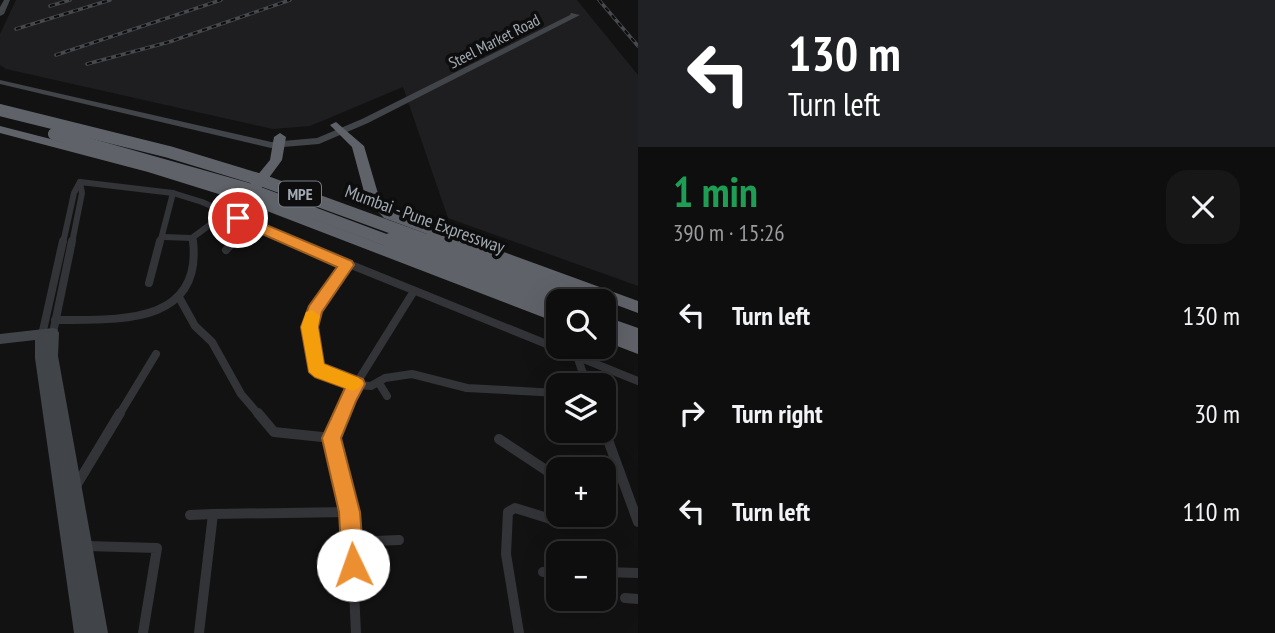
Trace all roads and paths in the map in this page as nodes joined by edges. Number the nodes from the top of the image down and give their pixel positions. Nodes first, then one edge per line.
1 (7, 0) edge
2 (0, 14) edge
3 (0, 75) edge
4 (0, 82) edge
5 (0, 110) edge
6 (0, 121) edge
7 (340, 128) junction
8 (0, 129) edge
9 (280, 140) junction
10 (80, 182) junction
11 (173, 193) junction
12 (246, 198) junction
13 (224, 212) junction
14 (251, 223) junction
15 (163, 237) junction
16 (192, 238) junction
17 (226, 250) dead end
18 (346, 265) junction
19 (149, 282) dead end
20 (560, 289) edge
21 (414, 291) junction
22 (180, 299) junction
23 (546, 300) edge
24 (638, 307) edge
25 (616, 310) edge
26 (546, 312) edge
27 (638, 318) edge
28 (616, 327) edge
29 (49, 334) junction
30 (638, 335) edge
31 (0, 339) edge
32 (616, 339) edge
33 (546, 344) edge
34 (0, 347) edge
35 (638, 347) edge
36 (156, 354) dead end
37 (584, 359) edge
38 (638, 381) edge
39 (379, 383) junction
40 (357, 384) junction
41 (546, 392) edge
42 (387, 396) dead end
43 (332, 438) junction
44 (499, 439) dead end
45 (609, 443) edge
46 (546, 470) edge
47 (76, 487) junction
48 (64, 507) junction
49 (349, 512) junction
50 (190, 514) dead end
51 (213, 514) junction
52 (546, 518) edge
53 (638, 522) edge
54 (399, 540) dead end
55 (352, 542) junction
56 (86, 546) junction
57 (616, 572) edge
58 (638, 573) edge
59 (625, 598) dead end
60 (638, 599) edge
61 (83, 633) edge
62 (99, 633) edge
63 (143, 633) edge
64 (199, 633) edge
65 (356, 633) edge
66 (519, 633) edge

1 - 2 street
3 - 9 street, Steel Market Road
4 - 9 street, Steel Market Road
5 - 20 highway, Mumbai - Pune Expressway / MPE, bridge
6 - 23 highway, Mumbai - Pune Expressway / MPE, bridge
7 - 7 street, Steel Market Road
7 - 9 street, Steel Market Road
7 - 24 highway
8 - 12 highway
9 - 12 highway
10 - 11 street
10 - 29 street
10 - 29 street
11 - 13 street
11 - 15 street
12 - 13 street
12 - 26 highway
13 - 14 street
13 - 16 street
14 - 17 street
14 - 18 street
15 - 16 street
15 - 19 street
16 - 22 street
18 - 21 street
18 - 40 street
21 - 33 street
21 - 40 street
22 - 29 street
22 - 43 street
25 - 27 highway
28 - 30 highway
29 - 31 street
29 - 34 street
29 - 47 street
29 - 48 street
32 - 35 highway
36 - 47 street
37 - 38 street
39 - 40 street
39 - 41 street
39 - 42 street
40 - 43 street
43 - 49 street
44 - 46 street
45 - 53 street
47 - 48 street
47 - 56 street
48 - 61 street
49 - 51 street
49 - 55 street
50 - 51 street
51 - 64 street
52 - 66 street
54 - 55 street
55 - 65 street
56 - 62 street
56 - 63 street
57 - 58 street
59 - 60 street

